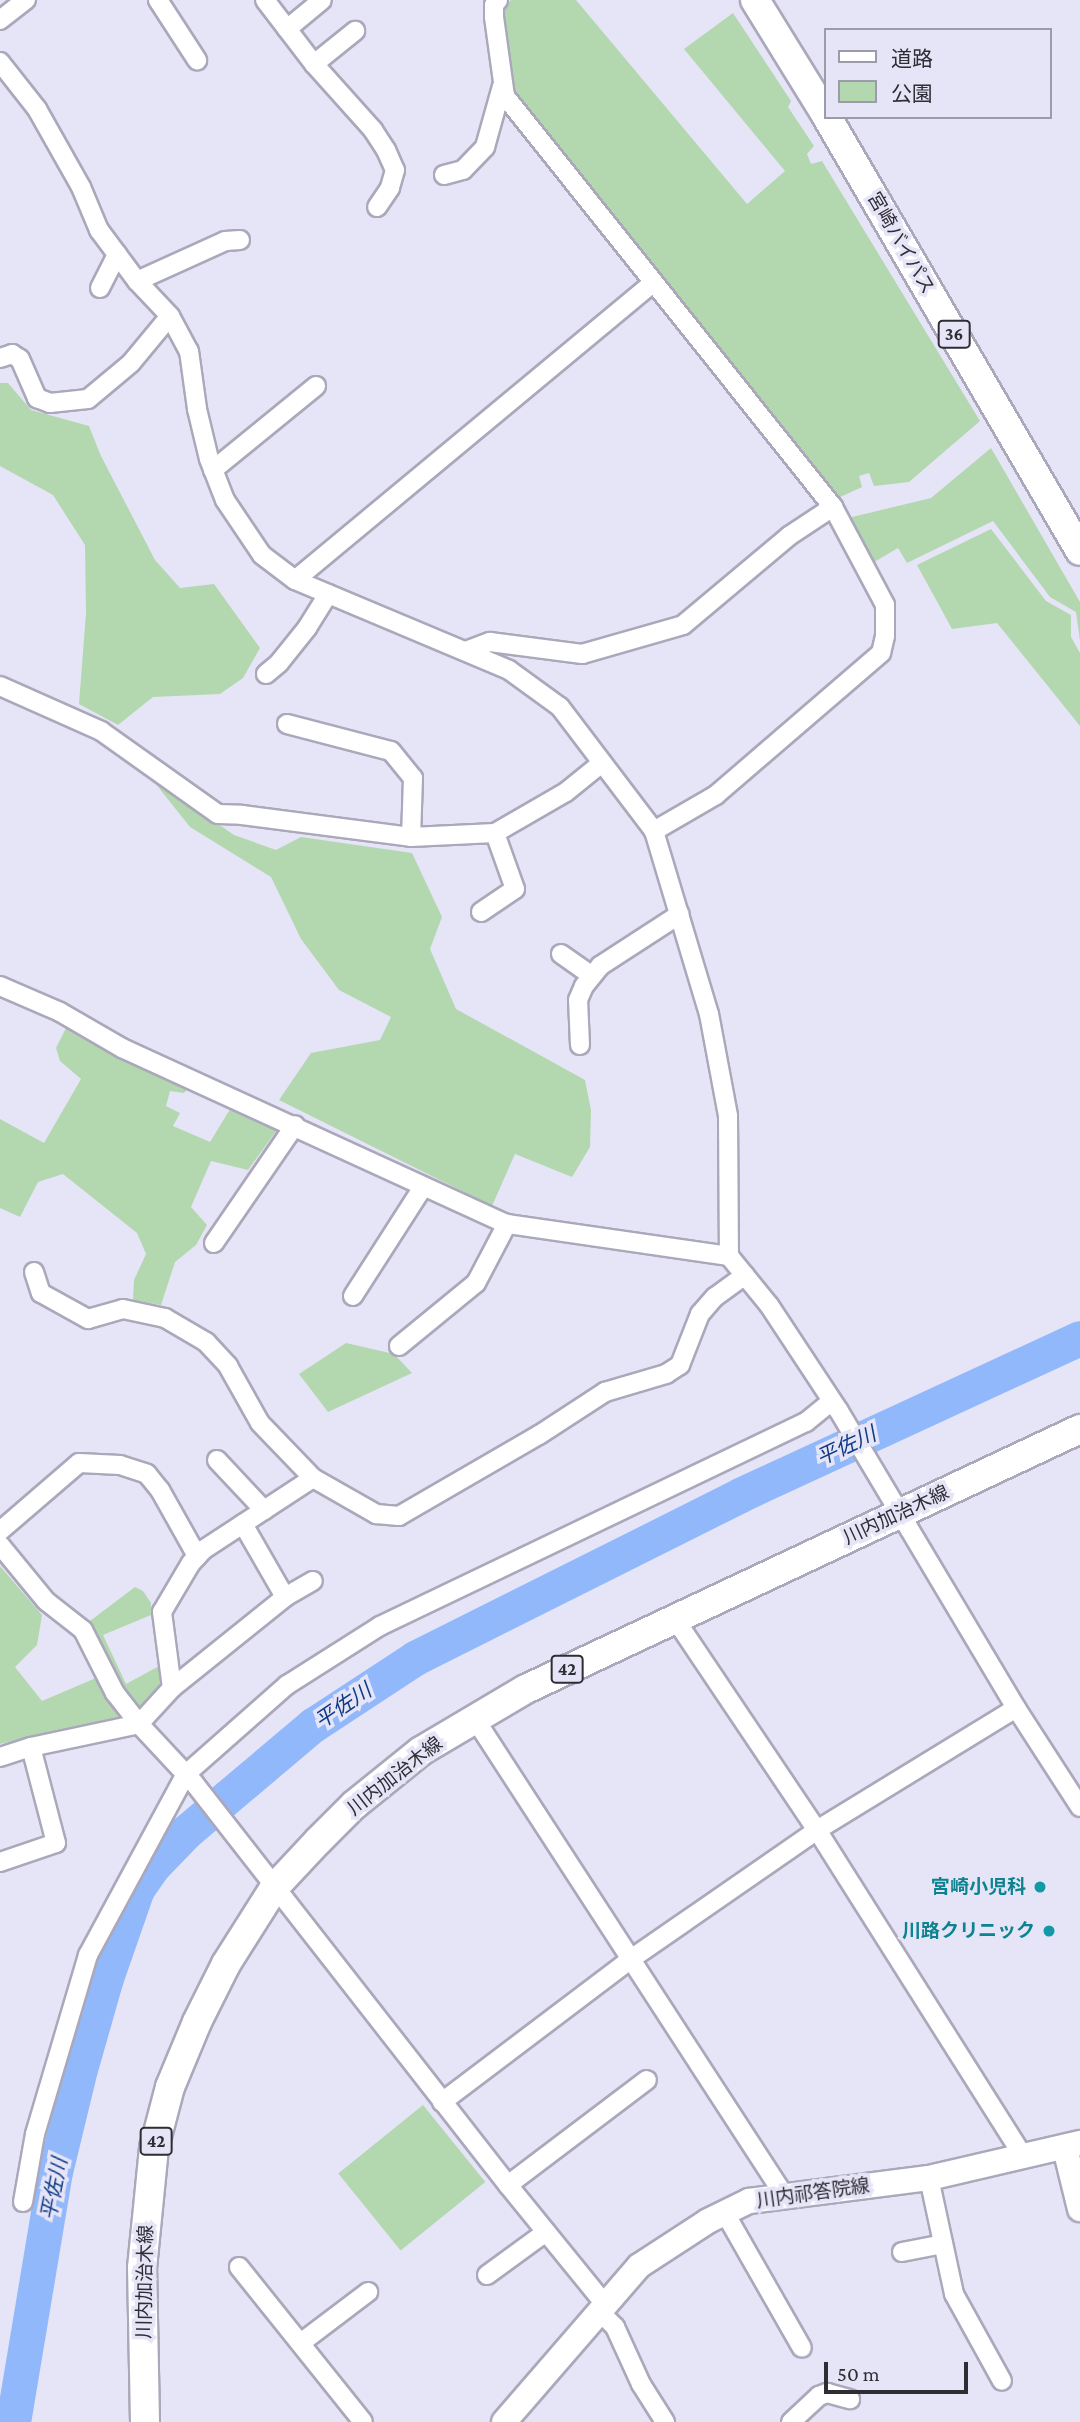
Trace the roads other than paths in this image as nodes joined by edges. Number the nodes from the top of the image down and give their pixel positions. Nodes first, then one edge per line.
1 (26, 0) edge
2 (158, 0) edge
3 (265, 0) edge
4 (322, 0) edge
5 (498, 0) edge
6 (755, 0) edge
7 (0, 20) edge
8 (287, 29) junction
9 (355, 32) dead end
10 (197, 60) dead end
11 (0, 62) edge
12 (314, 64) junction
13 (502, 86) junction
14 (824, 111) edge
15 (829, 119) edge
16 (444, 175) dead end
17 (377, 207) dead end
18 (240, 240) dead end
19 (117, 254) junction
20 (137, 281) junction
21 (652, 284) junction
22 (100, 288) dead end
23 (170, 316) junction
24 (0, 358) edge
25 (316, 386) dead end
26 (213, 470) junction
27 (833, 507) junction
28 (1080, 551) edge
29 (296, 580) junction
30 (327, 594) junction
31 (466, 651) junction
32 (266, 674) dead end
33 (0, 686) edge
34 (287, 724) dead end
35 (602, 763) junction
36 (654, 831) junction
37 (495, 833) junction
38 (411, 837) junction
39 (481, 912) dead end
40 (680, 914) junction
41 (561, 954) dead end
42 (592, 976) junction
43 (0, 986) edge
44 (580, 1045) dead end
45 (295, 1125) junction
46 (423, 1187) junction
47 (507, 1224) junction
48 (214, 1243) dead end
49 (729, 1256) junction
50 (34, 1272) dead end
51 (746, 1275) junction
52 (353, 1296) dead end
53 (399, 1346) dead end
54 (835, 1406) junction
55 (1080, 1429) edge
56 (217, 1460) dead end
57 (313, 1478) junction
58 (894, 1503) junction
59 (264, 1510) junction
60 (243, 1524) junction
61 (0, 1531) edge
62 (0, 1545) edge
63 (197, 1556) junction
64 (313, 1581) dead end
65 (285, 1597) junction
66 (674, 1619) junction
67 (172, 1688) junction
68 (1016, 1708) junction
69 (475, 1720) junction
70 (139, 1724) junction
71 (32, 1746) junction
72 (0, 1757) edge
73 (190, 1778) junction
74 (1080, 1807) edge
75 (817, 1830) junction
76 (0, 1862) edge
77 (275, 1888) junction
78 (631, 1959) junction
79 (647, 2080) dead end
80 (442, 2102) junction
81 (1072, 2145) edge
82 (1024, 2157) junction
83 (929, 2178) junction
84 (508, 2185) junction
85 (784, 2195) junction
86 (23, 2202) dead end
87 (1080, 2209) edge
88 (724, 2213) junction
89 (546, 2232) junction
90 (943, 2244) junction
91 (902, 2252) dead end
92 (240, 2267) dead end
93 (486, 2276) dead end
94 (368, 2292) dead end
95 (604, 2310) junction
96 (302, 2342) junction
97 (802, 2348) dead end
98 (1002, 2381) dead end
99 (850, 2399) dead end
100 (145, 2422) edge
101 (363, 2422) edge
102 (505, 2422) edge
103 (666, 2422) edge
104 (790, 2422) edge

1 - 7 street
2 - 10 street
3 - 8 street
4 - 8 street
5 - 13 street
6 - 14 main road, 宮崎バイパス / 36
8 - 12 street
9 - 12 street
11 - 19 street
12 - 17 street
13 - 16 street
13 - 21 street
15 - 28 main road, 宮崎バイパス / 36
18 - 20 street
19 - 20 street
19 - 22 street
20 - 23 street
21 - 27 street
21 - 29 street
23 - 24 street
23 - 26 street
25 - 26 street
26 - 29 street
27 - 31 street
27 - 36 street
29 - 30 street
30 - 31 street
30 - 32 street
31 - 35 street
33 - 38 street
34 - 38 street
35 - 36 street
35 - 37 street
36 - 40 street
37 - 38 street
37 - 39 street
40 - 42 street
40 - 49 street
41 - 42 street
42 - 44 street
43 - 45 street
45 - 46 street
45 - 48 street
46 - 47 street
46 - 52 street
47 - 49 street
47 - 53 street
49 - 51 street
50 - 57 street
51 - 54 street
51 - 57 street
54 - 58 street
54 - 73 street
55 - 58 main road, 川内加治木線 / 42
56 - 59 street
57 - 59 street
58 - 66 main road, 川内加治木線 / 42
58 - 68 street
59 - 60 street
60 - 63 street
60 - 65 street
61 - 63 street
62 - 70 street
63 - 67 street
64 - 65 street
65 - 67 street
66 - 69 main road, 川内加治木線 / 42
66 - 75 street
67 - 70 street
68 - 74 street
68 - 75 street
69 - 77 main road, 川内加治木線 / 42
69 - 78 street
70 - 71 street
70 - 73 street
71 - 72 street
71 - 76 street
73 - 77 street
73 - 86 street
75 - 78 street
75 - 82 street
77 - 80 street
77 - 100 main road, 川内加治木線 / 42
78 - 80 street
78 - 85 street
79 - 84 street
80 - 84 street
81 - 82 main road, 川内祁答院線
81 - 87 main road
82 - 83 main road, 川内祁答院線
83 - 85 main road, 川内祁答院線
83 - 90 street
84 - 89 street
85 - 88 main road, 川内祁答院線
88 - 95 main road, 川内祁答院線
88 - 97 street
89 - 93 street
89 - 95 street
90 - 91 street
90 - 98 street
92 - 96 street
94 - 96 street
95 - 102 main road, 川内祁答院線
95 - 103 street
96 - 101 street
99 - 104 street

